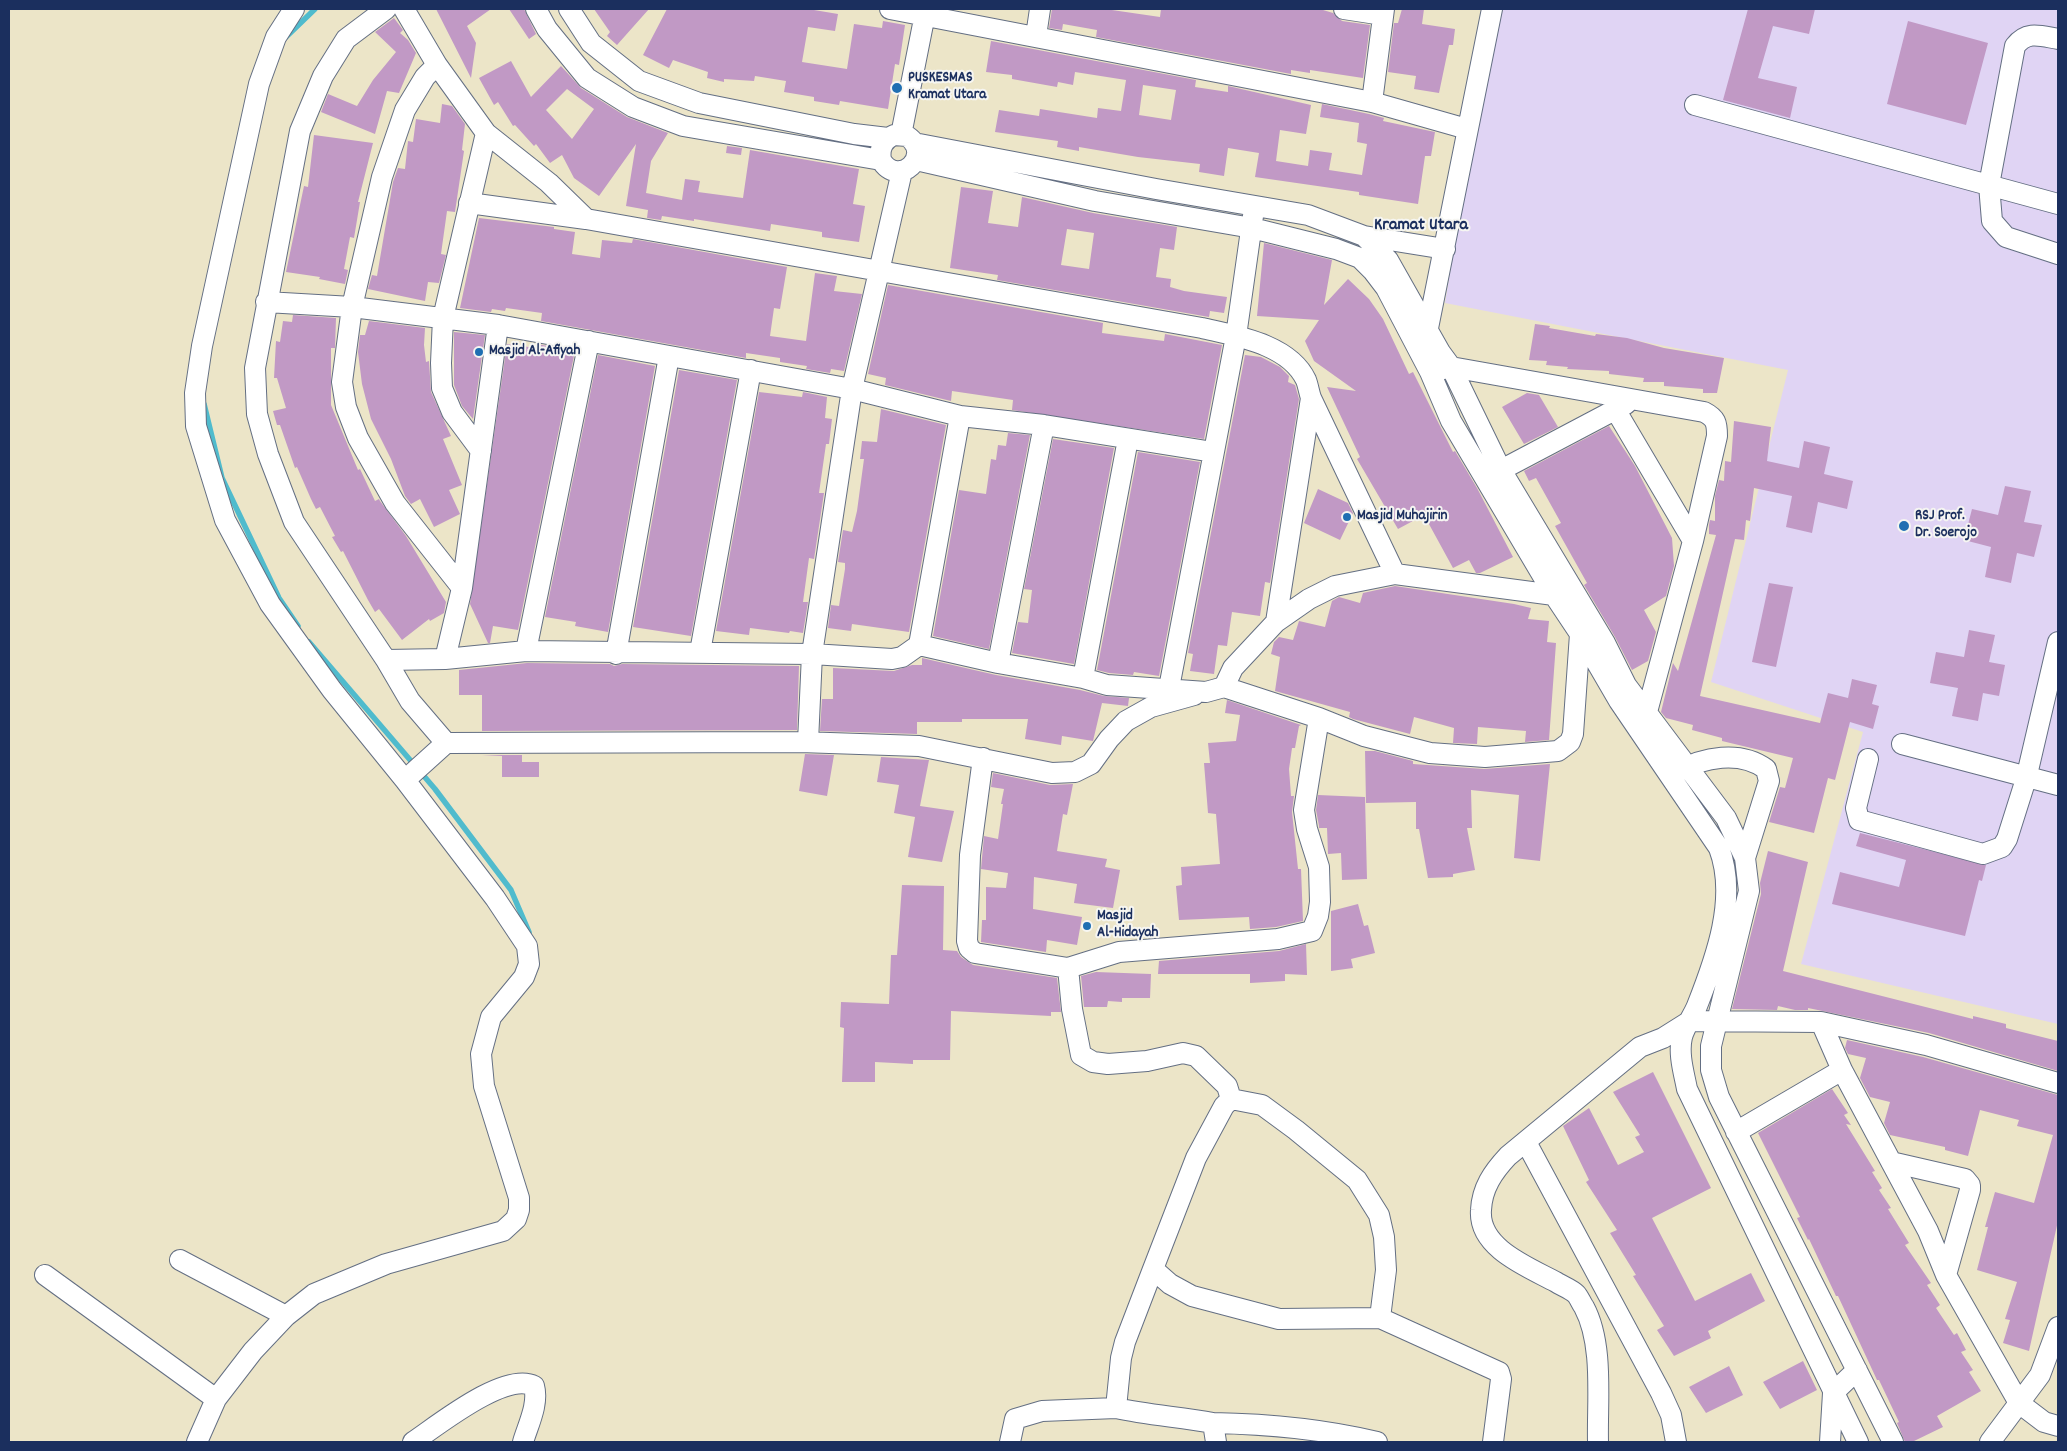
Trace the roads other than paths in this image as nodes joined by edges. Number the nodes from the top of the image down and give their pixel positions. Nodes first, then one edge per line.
1 (294, 9) edge
2 (386, 9) edge
3 (404, 9) edge
4 (536, 9) edge
5 (569, 9) edge
6 (890, 9) edge
7 (1040, 9) edge
8 (1344, 9) edge
9 (1492, 9) edge
10 (1383, 12) edge
11 (925, 13) edge
12 (1036, 36) junction
13 (2058, 39) edge
14 (437, 64) junction
15 (1372, 102) junction
16 (1695, 105) dead end
17 (1467, 129) junction
18 (486, 134) junction
19 (904, 149) junction
20 (1989, 186) junction
21 (469, 203) junction
22 (1255, 204) junction
23 (2058, 204) edge
24 (586, 219) junction
25 (1252, 228) junction
26 (1364, 236) junction
27 (1445, 249) junction
28 (2058, 254) edge
29 (878, 270) junction
30 (266, 302) junction
31 (352, 307) junction
32 (443, 318) junction
33 (498, 325) junction
34 (1428, 328) junction
35 (1236, 336) junction
36 (588, 341) junction
37 (668, 356) junction
38 (1451, 367) junction
39 (751, 370) junction
40 (1430, 372) junction
41 (852, 390) junction
42 (1311, 398) junction
43 (1635, 399) junction
44 (1615, 409) junction
45 (960, 416) junction
46 (1044, 425) junction
47 (1128, 439) junction
48 (481, 451) junction
49 (1213, 452) junction
50 (1501, 470) junction
51 (1693, 540) junction
52 (1395, 574) junction
53 (462, 588) junction
54 (1554, 595) junction
55 (1276, 622) junction
56 (1580, 634) junction
57 (2058, 642) edge
58 (919, 645) junction
59 (526, 652) junction
60 (700, 652) junction
61 (616, 654) junction
62 (812, 654) junction
63 (445, 659) junction
64 (386, 660) junction
65 (998, 663) junction
66 (1083, 678) junction
67 (1169, 688) junction
68 (1215, 689) junction
69 (1320, 718) junction
70 (1641, 718) junction
71 (808, 742) junction
72 (1902, 744) dead end
73 (439, 750) junction
74 (983, 758) junction
75 (1868, 759) dead end
76 (1679, 771) junction
77 (2026, 779) junction
78 (405, 780) junction
79 (2058, 785) edge
80 (1746, 858) junction
81 (1068, 968) junction
82 (1690, 1021) junction
83 (1821, 1022) junction
84 (1716, 1023) junction
85 (1842, 1070) junction
86 (2058, 1083) edge
87 (1229, 1093) junction
88 (1736, 1132) junction
89 (1526, 1142) junction
90 (1891, 1162) junction
91 (180, 1260) dead end
92 (1153, 1269) junction
93 (45, 1275) dead end
94 (1946, 1275) junction
95 (286, 1316) junction
96 (1380, 1318) junction
97 (2058, 1327) edge
98 (1857, 1370) junction
99 (1833, 1393) junction
100 (216, 1399) junction
101 (2019, 1403) junction
102 (1116, 1408) junction
103 (2058, 1426) edge
104 (1215, 1433) edge
105 (197, 1442) edge
106 (413, 1442) edge
107 (523, 1442) edge
108 (1010, 1442) edge
109 (1377, 1442) edge
110 (1493, 1442) edge
111 (1598, 1442) edge
112 (1676, 1442) edge
113 (1830, 1442) edge
114 (1858, 1442) edge
115 (1893, 1442) edge
116 (1990, 1442) edge

1 - 78 street
2 - 30 street
3 - 14 street
4 - 19 street
5 - 19 street
6 - 11 street
7 - 12 street
8 - 10 street
9 - 17 street
10 - 15 street
11 - 12 street
11 - 19 street
12 - 15 street
13 - 20 street
14 - 18 street
14 - 31 street
15 - 17 street
16 - 20 street
17 - 27 street
18 - 21 street
18 - 24 street
19 - 22 street
19 - 25 street
19 - 29 street
20 - 23 street
20 - 28 street
21 - 24 street
21 - 32 street
22 - 25 street
22 - 26 street
24 - 29 street
25 - 35 street
25 - 40 street
26 - 27 street
26 - 34 street
27 - 34 street
29 - 35 street
29 - 41 street
30 - 31 street
30 - 64 street
31 - 32 street
31 - 53 street
32 - 33 street
32 - 48 street
33 - 36 street
33 - 48 street
34 - 38 street
35 - 42 street
35 - 49 street
36 - 37 street
36 - 59 street
37 - 39 street
37 - 61 street
38 - 40 street
38 - 43 street
38 - 50 street
39 - 41 street
39 - 60 street
40 - 54 street
41 - 45 street
41 - 62 street
42 - 52 street
42 - 55 street
43 - 44 street
43 - 51 street
44 - 50 street
44 - 51 street
45 - 46 street
45 - 58 street
46 - 47 street
46 - 65 street
47 - 49 street
47 - 66 street
48 - 53 street
49 - 67 street
50 - 70 street
51 - 70 street
52 - 54 street
52 - 55 street
53 - 63 street
54 - 56 street
55 - 68 street
56 - 69 street
56 - 70 street
57 - 77 street
58 - 62 street
58 - 65 street
59 - 61 street
59 - 63 street
60 - 61 street
60 - 62 street
62 - 71 street
63 - 64 street
64 - 73 street
65 - 66 street
66 - 67 street
67 - 68 street
68 - 69 street
68 - 74 street
69 - 81 street
70 - 76 street
71 - 73 street
71 - 74 street
72 - 77 street
73 - 78 street
74 - 81 street
75 - 77 street
76 - 80 street
76 - 80 street
76 - 82 street
77 - 79 street
78 - 95 street
80 - 84 street
81 - 87 street
82 - 84 street
82 - 89 street
82 - 99 street
83 - 84 street
83 - 85 street
83 - 86 street
84 - 88 street
85 - 88 street
85 - 90 street
87 - 92 street
87 - 96 street
88 - 98 street
89 - 111 street
89 - 112 street
90 - 94 street
90 - 94 street
91 - 95 street
92 - 96 street
92 - 102 street
93 - 100 street
94 - 101 street
95 - 100 street
96 - 110 street
97 - 101 street
98 - 99 street
98 - 115 street
99 - 113 street
99 - 114 street
100 - 105 street
101 - 103 street
101 - 116 street
102 - 104 street
102 - 108 street
104 - 109 street
106 - 107 street

